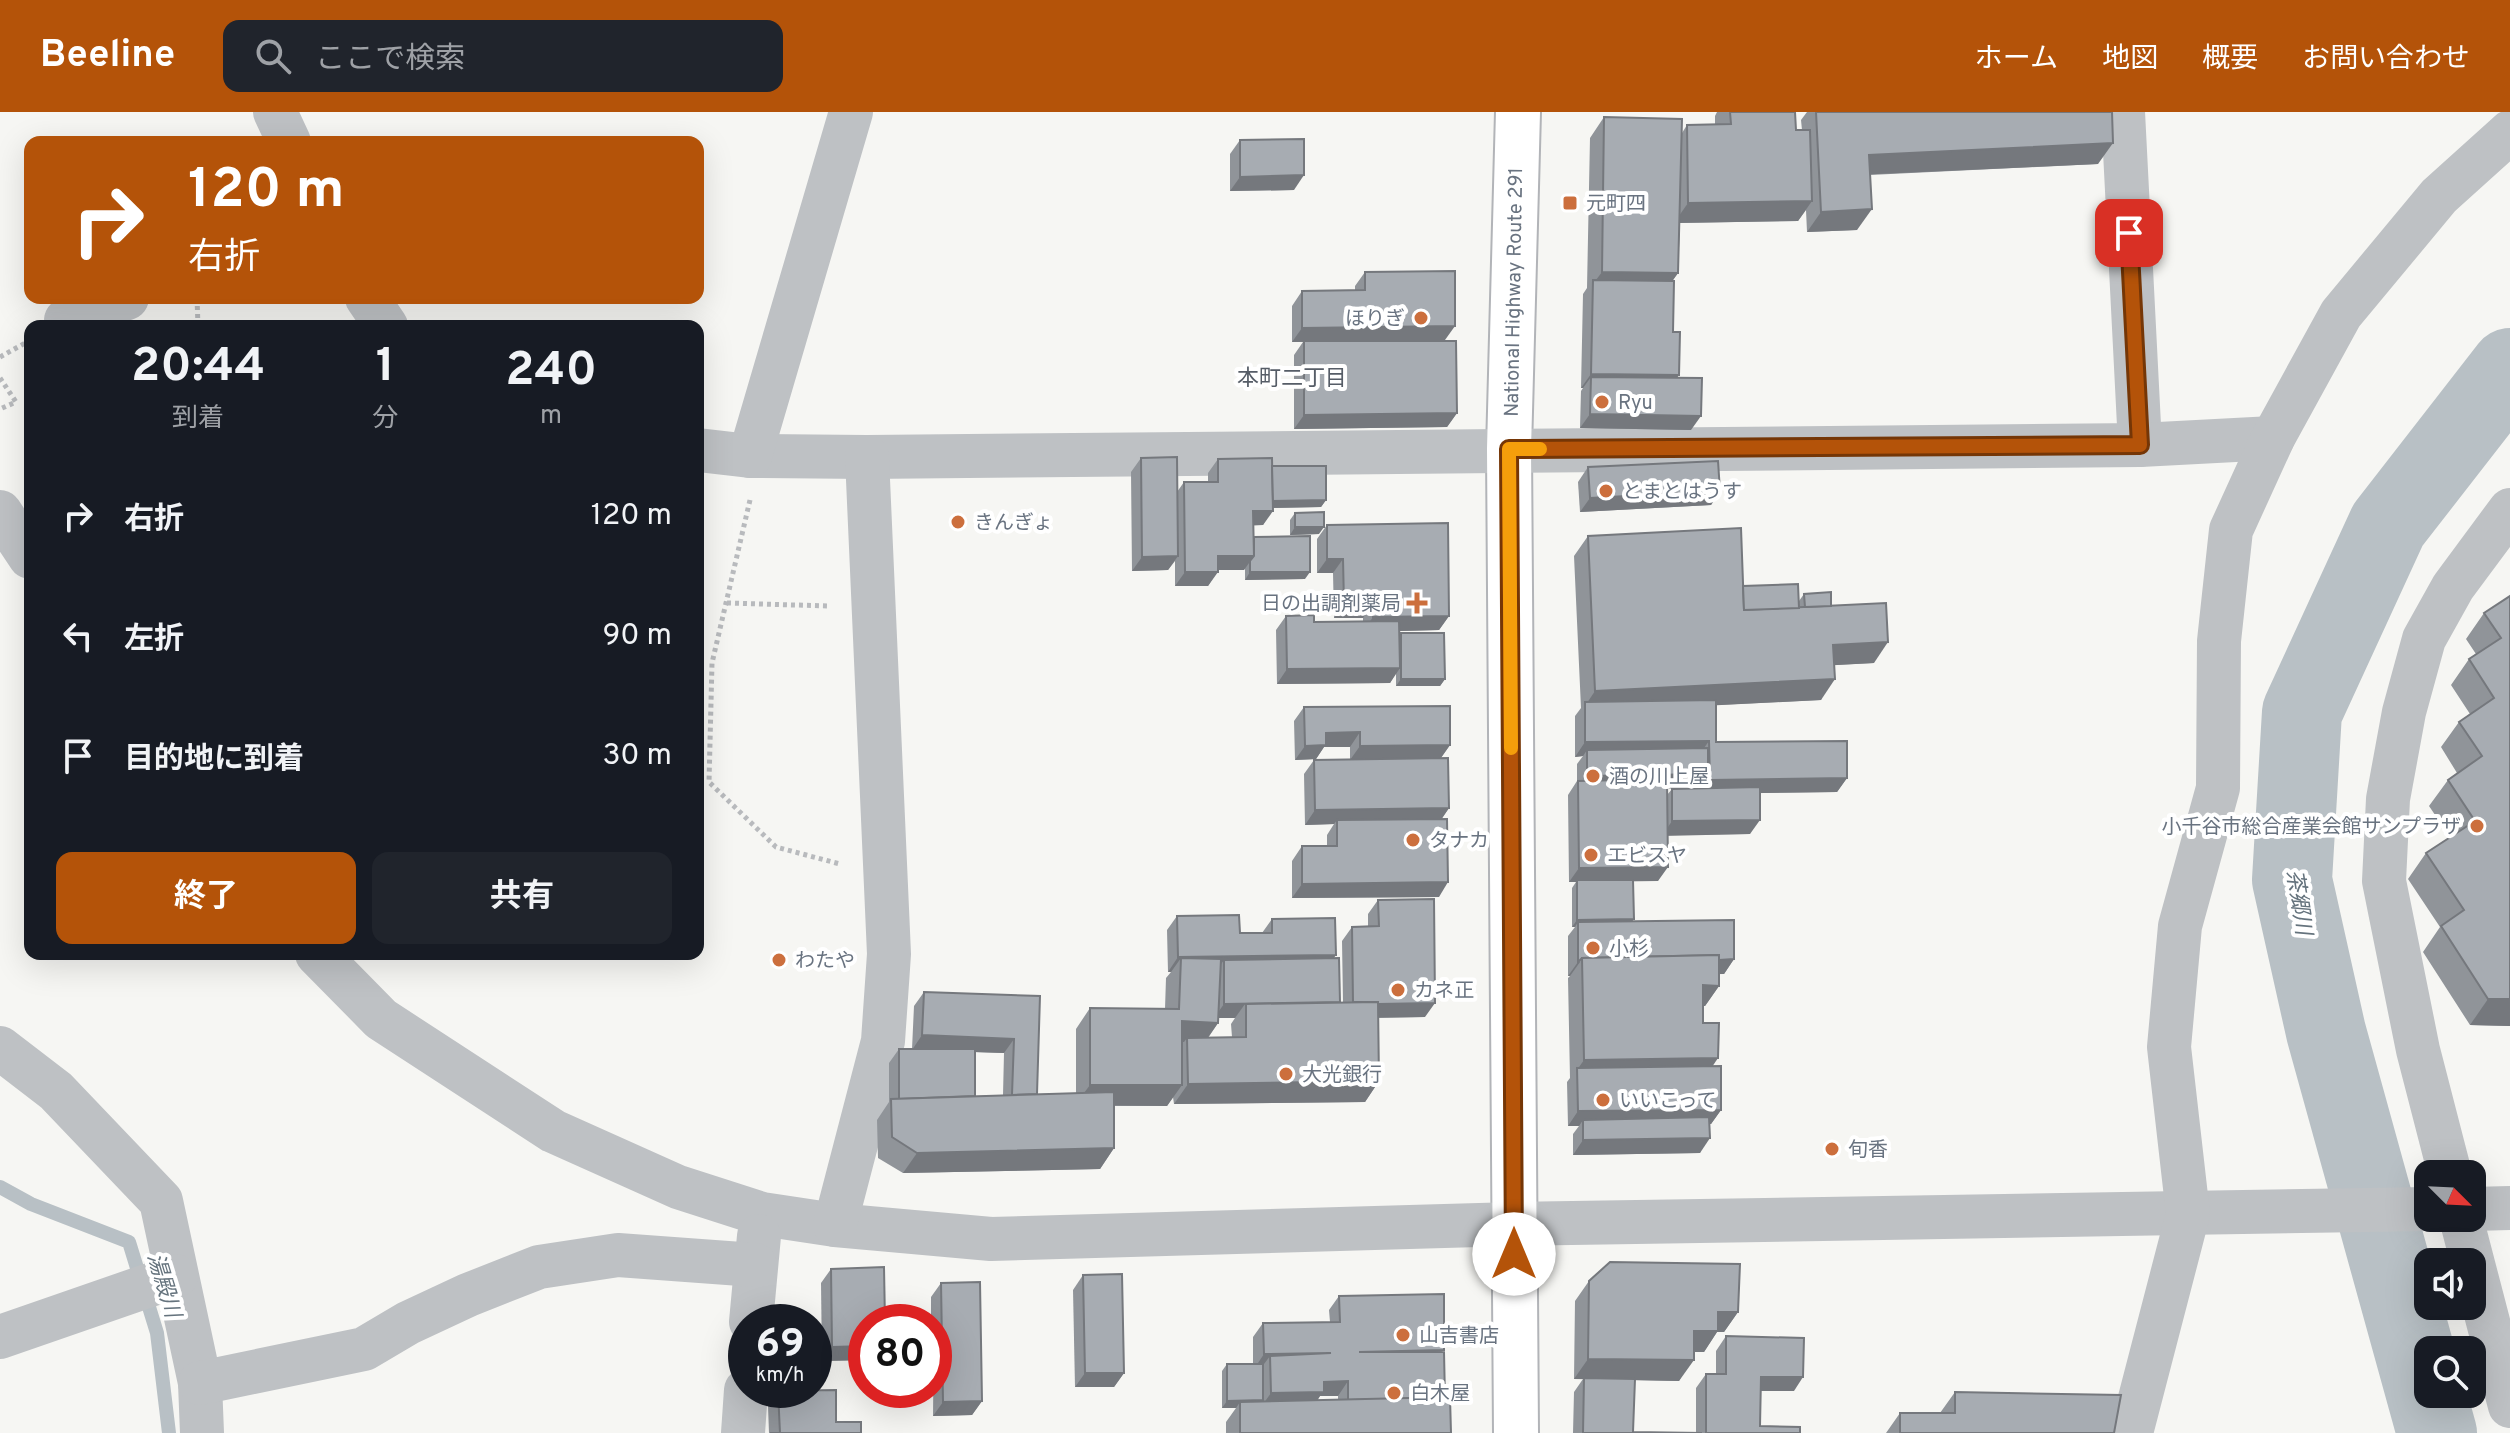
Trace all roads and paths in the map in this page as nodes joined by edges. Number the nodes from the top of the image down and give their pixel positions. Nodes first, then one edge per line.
1 (275, 112) edge
2 (851, 112) edge
3 (1518, 112) edge
4 (2123, 112) edge
5 (2510, 132) edge
6 (286, 136) edge
7 (112, 304) edge
8 (73, 320) edge
9 (24, 344) edge
10 (0, 357) edge
11 (0, 378) edge
12 (0, 409) edge
13 (2273, 438) junction
14 (2140, 445) junction
15 (1509, 449) junction
16 (704, 451) edge
17 (755, 456) junction
18 (867, 457) junction
19 (0, 512) edge
20 (2506, 526) edge
21 (24, 548) edge
22 (726, 603) junction
23 (874, 607) junction
24 (885, 865) junction
25 (323, 960) edge
26 (0, 1048) edge
27 (2446, 1160) edge
28 (2414, 1209) edge
29 (762, 1214) junction
30 (2188, 1214) junction
31 (1514, 1224) junction
32 (835, 1225) junction
33 (2486, 1232) edge
34 (755, 1265) junction
35 (157, 1282) junction
36 (752, 1304) edge
37 (0, 1337) edge
38 (200, 1383) junction
39 (2510, 1406) edge
40 (745, 1408) edge
41 (202, 1433) edge
42 (743, 1433) edge
43 (1516, 1433) edge
44 (2131, 1433) edge

1 - 6 street
2 - 17 street
3 - 15 highway, National Highway Route 291
4 - 14 street
5 - 13 street
7 - 8 street
9 - 10 path
11 - 12 path
13 - 14 street
13 - 30 street
14 - 15 street
15 - 18 street
15 - 31 highway, National Highway Route 291
16 - 17 street
17 - 18 street
17 - 22 path
18 - 23 street
19 - 21 street
20 - 27 street
22 - 23 path
22 - 24 path
23 - 24 street
24 - 32 street
25 - 29 street
26 - 35 street
28 - 30 street
29 - 32 street
29 - 34 street
30 - 31 street
30 - 44 street
31 - 32 street
31 - 43 highway, National Highway Route 291
33 - 39 street
34 - 36 street
34 - 38 street
35 - 37 street
35 - 38 street
38 - 41 street
40 - 42 street

